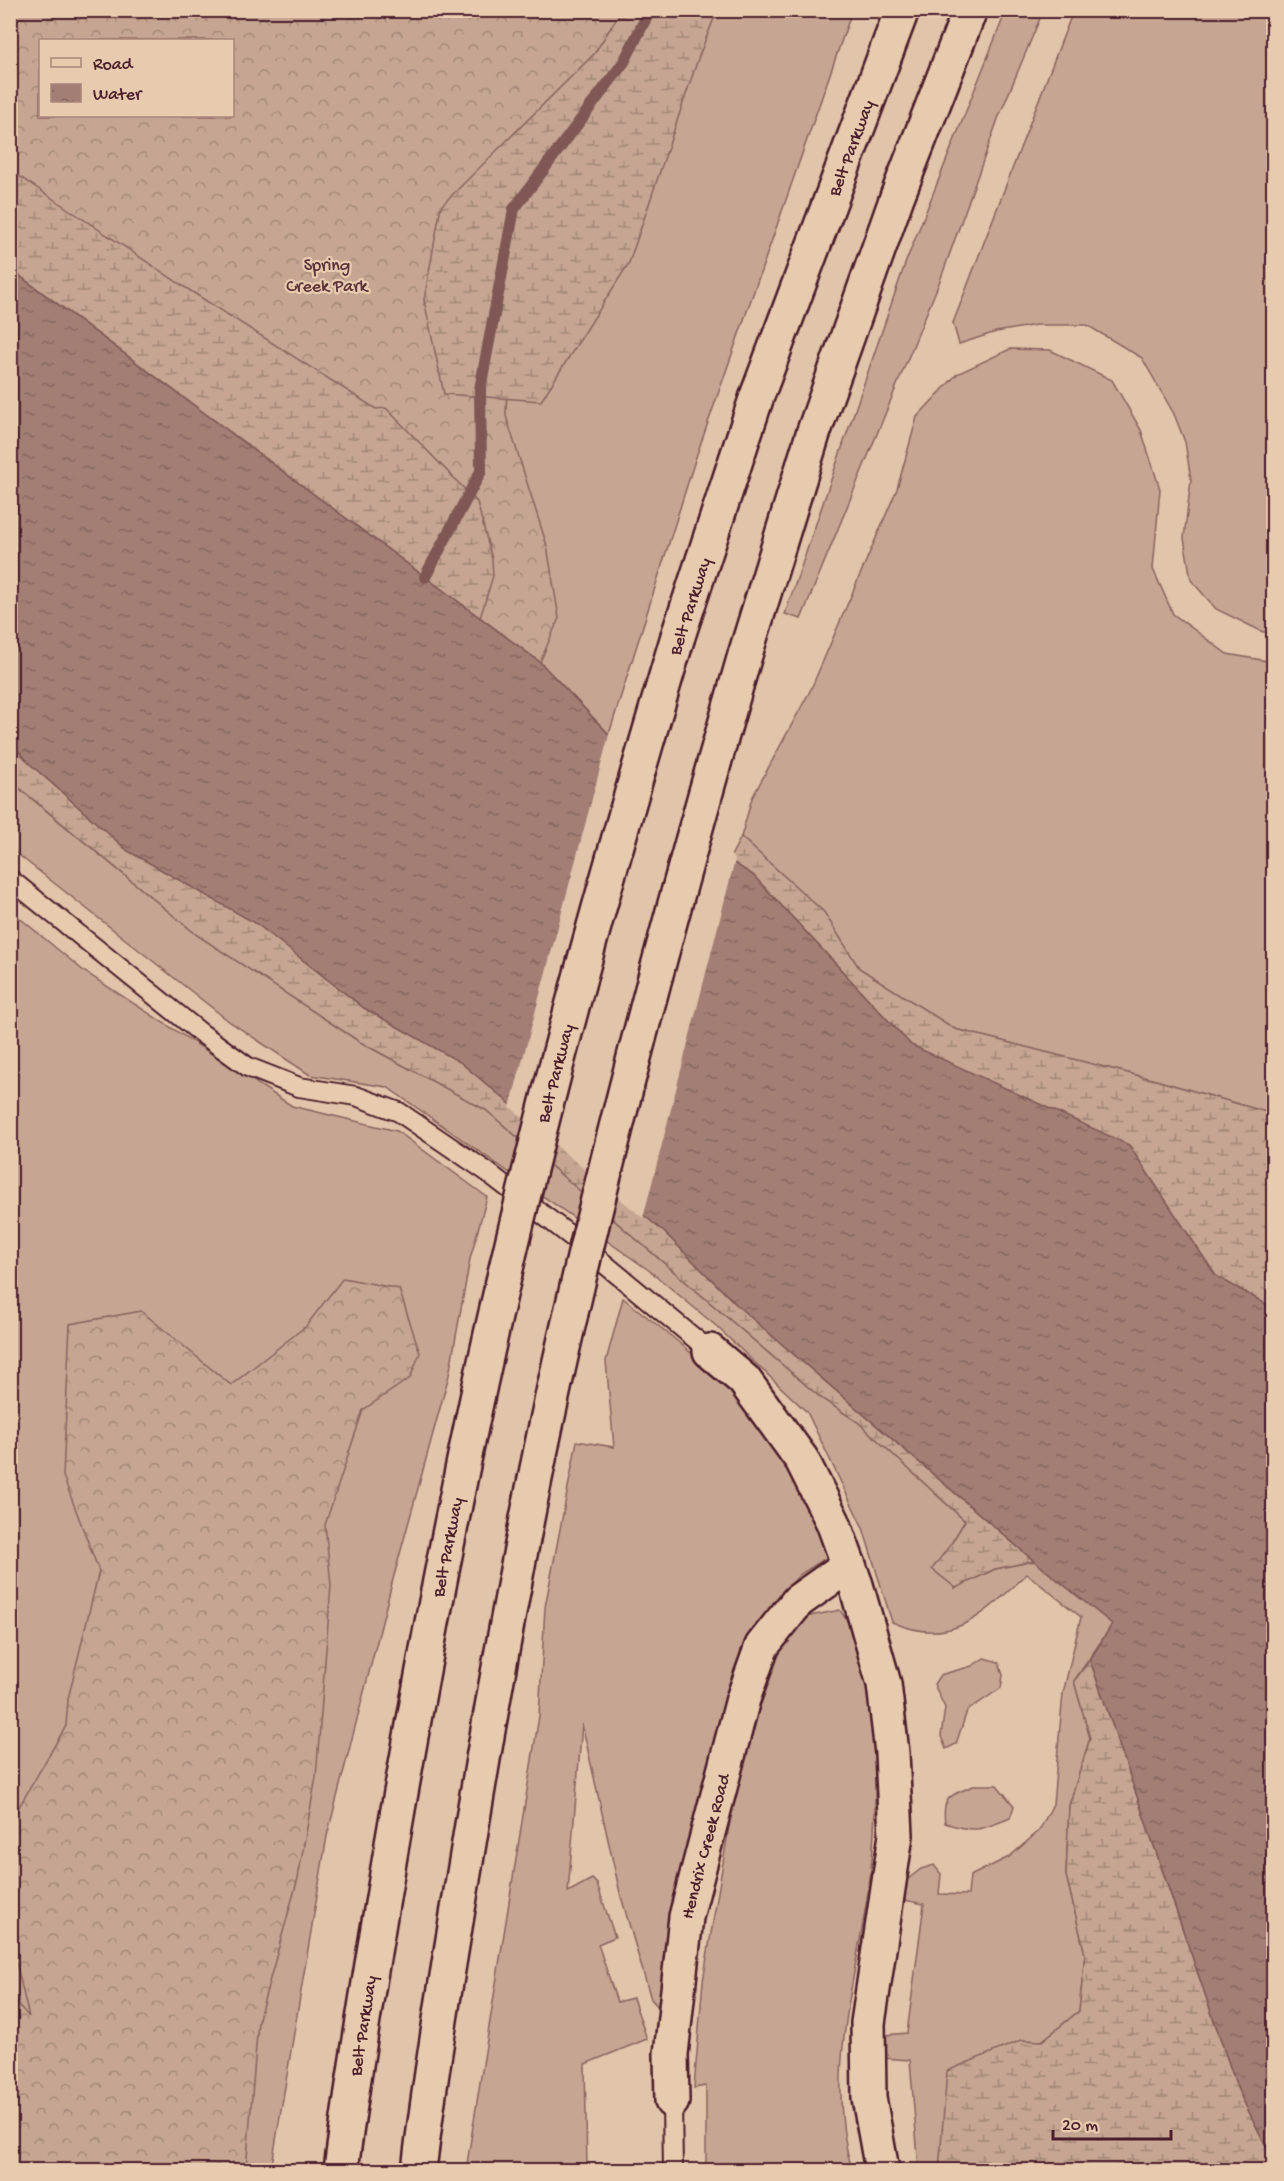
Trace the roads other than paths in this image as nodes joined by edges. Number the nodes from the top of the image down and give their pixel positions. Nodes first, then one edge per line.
1 (902, 10) edge
2 (970, 10) edge
3 (10, 879) edge
4 (710, 1351) joint
5 (849, 1565) junction
6 (411, 1731) junction
7 (486, 1743) junction
8 (672, 2101) joint
9 (319, 2170) edge
10 (341, 2170) edge
11 (419, 2170) edge
12 (441, 2170) edge
13 (673, 2170) edge
14 (882, 2170) edge

1 - 6 main road, Belt Parkway, bridge
2 - 7 main road, bridge
3 - 4 lane
4 - 5 main road
5 - 8 main road, Hendrix Creek Road
5 - 14 main road
6 - 9 main road
6 - 10 main road, Belt Parkway
7 - 11 main road
7 - 12 main road
8 - 13 lane, Hendrix Creek Road

